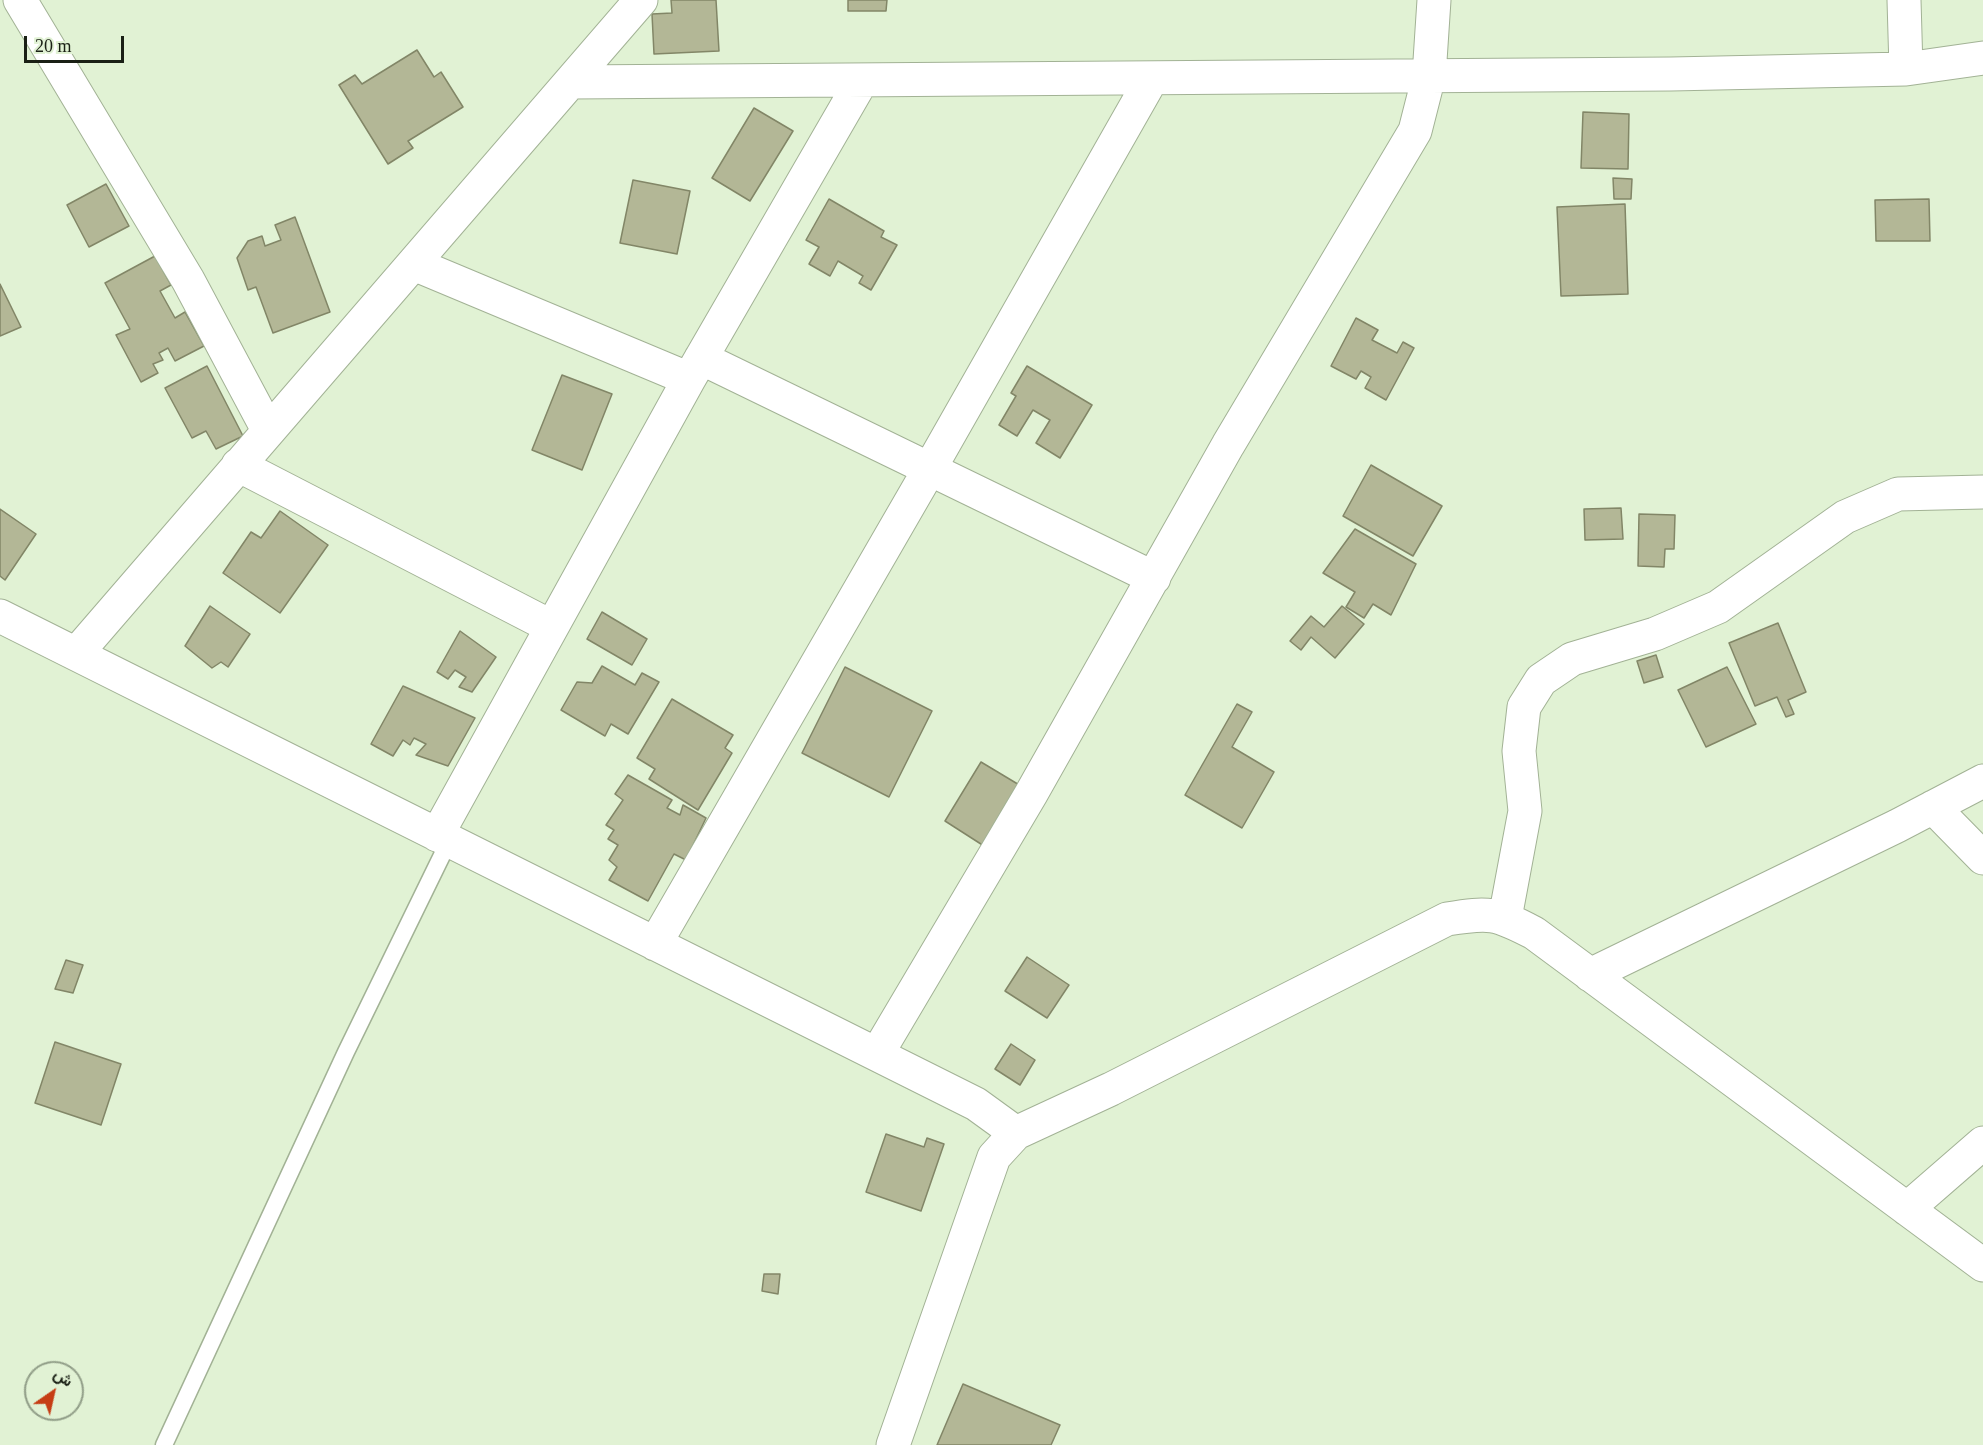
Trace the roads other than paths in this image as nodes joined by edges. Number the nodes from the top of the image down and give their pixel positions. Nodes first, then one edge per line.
1 (20, 0) edge
2 (641, 0) edge
3 (1434, 0) edge
4 (1904, 0) edge
5 (1983, 58) edge
6 (1906, 69) junction
7 (1429, 76) junction
8 (1152, 78) junction
9 (862, 80) junction
10 (571, 82) junction
11 (414, 264) junction
12 (695, 369) junction
13 (268, 430) junction
14 (238, 465) junction
15 (929, 470) junction
16 (1983, 492) edge
17 (1154, 578) junction
18 (0, 616) edge
19 (552, 627) junction
20 (76, 654) junction
21 (1983, 781) edge
22 (1933, 807) junction
23 (443, 838) junction
24 (1983, 858) edge
25 (1505, 918) junction
26 (655, 944) junction
27 (1590, 975) junction
28 (877, 1054) junction
29 (1016, 1133) junction
30 (1983, 1143) edge
31 (1907, 1209) junction
32 (1983, 1265) edge
33 (164, 1445) edge
34 (892, 1445) edge

1 - 13 street
2 - 10 street
3 - 7 street
4 - 6 street
5 - 6 street
6 - 7 street
7 - 8 street
7 - 17 street
8 - 9 street
8 - 15 street
9 - 10 street
9 - 12 street
10 - 11 street
11 - 12 street
11 - 13 street
12 - 15 street
12 - 19 street
13 - 14 street
14 - 19 street
14 - 20 street
15 - 17 street
15 - 26 street
16 - 25 street
17 - 28 street
18 - 20 street
19 - 23 street
20 - 23 street
21 - 22 street
22 - 24 street
22 - 27 street
23 - 26 street
23 - 33 lane
25 - 27 street
25 - 29 street
26 - 28 street
27 - 31 street
28 - 29 street
29 - 34 street
30 - 31 street
31 - 32 street

